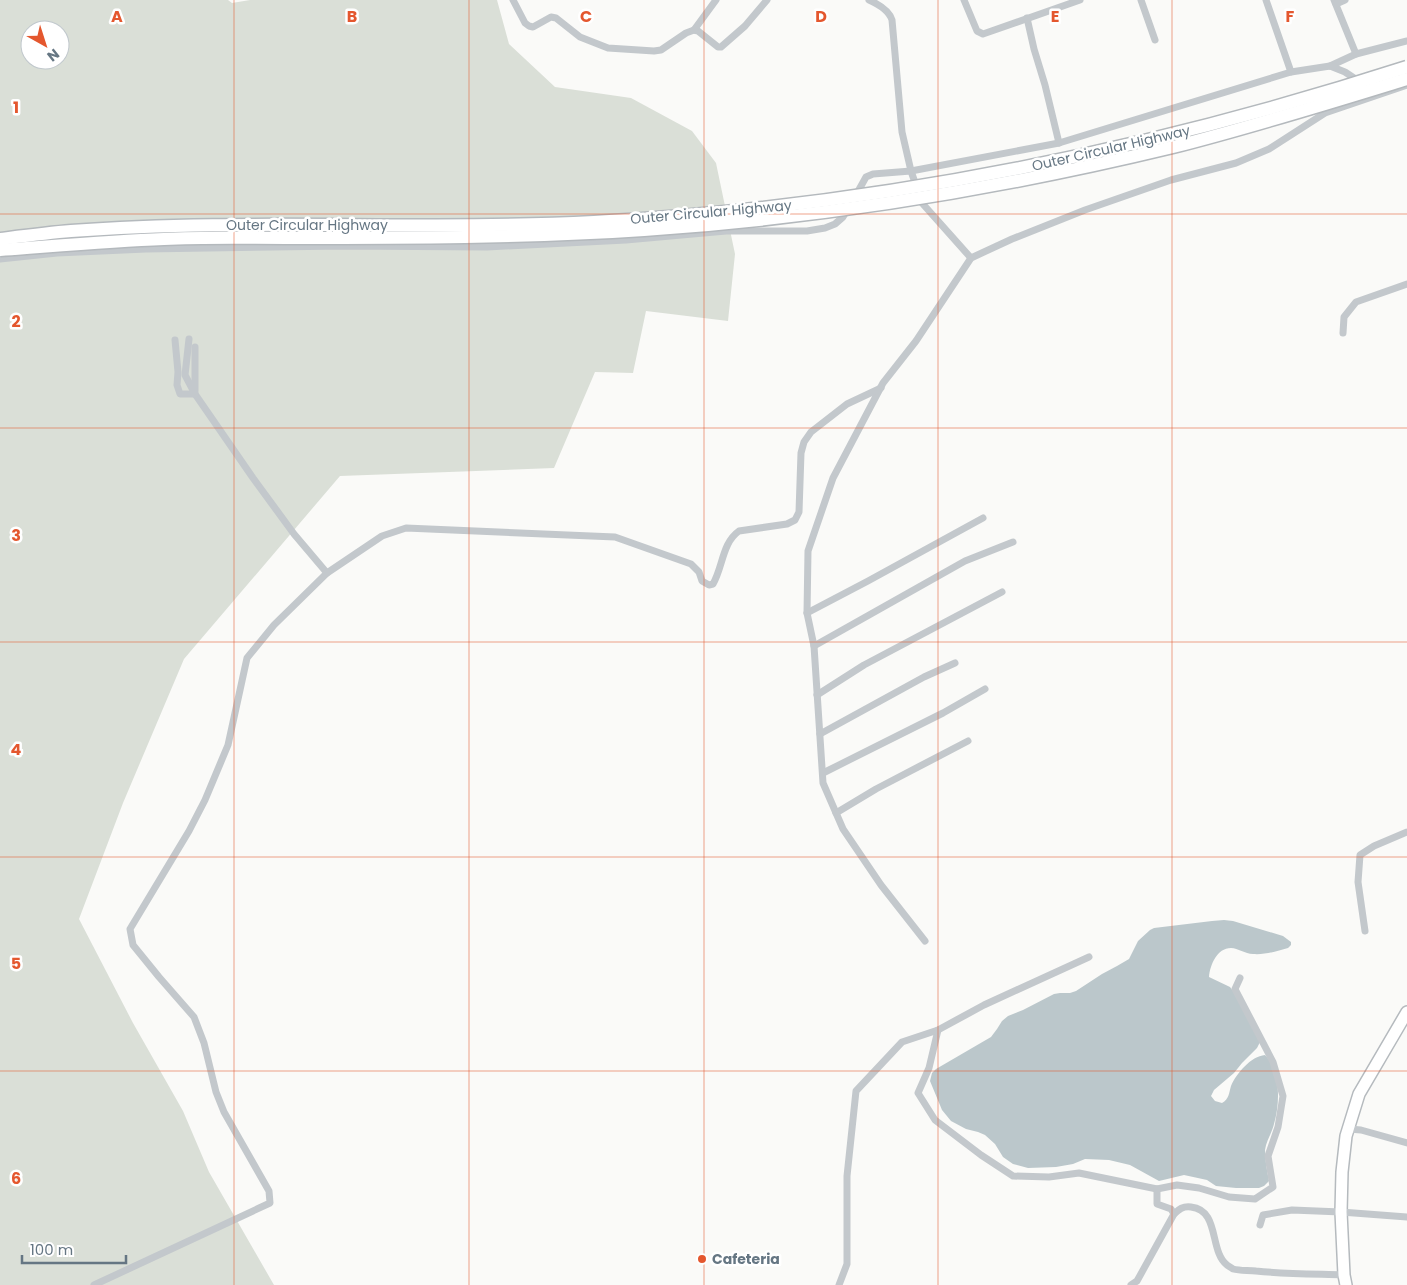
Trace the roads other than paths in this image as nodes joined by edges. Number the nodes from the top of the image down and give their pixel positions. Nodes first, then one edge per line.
1 (513, 0) edge
2 (716, 0) edge
3 (768, 0) edge
4 (869, 0) edge
5 (964, 0) edge
6 (1080, 0) edge
7 (1141, 0) edge
8 (1266, 0) edge
9 (1345, 0) edge
10 (1335, 2) edge
11 (1055, 4) edge
12 (1027, 18) junction
13 (694, 30) junction
14 (1155, 40) dead end
15 (1407, 41) edge
16 (1356, 54) junction
17 (1330, 66) junction
18 (1407, 67) edge
19 (1291, 72) junction
20 (1407, 79) edge
21 (1407, 85) edge
22 (1375, 97) junction
23 (1059, 143) junction
24 (911, 171) junction
25 (0, 239) edge
26 (0, 250) edge
27 (971, 258) junction
28 (0, 259) edge
29 (1407, 284) edge
30 (1343, 333) dead end
31 (189, 339) dead end
32 (175, 340) dead end
33 (195, 347) dead end
34 (880, 388) junction
35 (195, 394) junction
36 (983, 518) dead end
37 (1013, 542) dead end
38 (327, 573) junction
39 (1002, 592) dead end
40 (807, 612) junction
41 (814, 646) junction
42 (955, 663) dead end
43 (985, 689) dead end
44 (817, 695) junction
45 (820, 734) junction
46 (968, 741) dead end
47 (823, 772) junction
48 (836, 812) junction
49 (1407, 832) edge
50 (1365, 930) dead end
51 (925, 941) dead end
52 (1089, 957) dead end
53 (1240, 978) dead end
54 (1407, 1012) edge
55 (938, 1030) junction
56 (1348, 1129) junction
57 (1407, 1143) edge
58 (1156, 1189) junction
59 (1341, 1212) junction
60 (1174, 1214) junction
61 (1407, 1217) edge
62 (1260, 1225) dead end
63 (1345, 1280) edge
64 (94, 1285) edge
65 (839, 1285) edge
66 (1131, 1285) edge

1 - 13 street
2 - 13 street
3 - 13 street
4 - 24 street
5 - 12 street
6 - 11 street
7 - 14 street
8 - 19 street
9 - 10 street
10 - 16 street
11 - 12 street
12 - 23 street
15 - 16 street
16 - 17 street
17 - 19 street
17 - 22 street
18 - 25 highway, Outer Circular Highway, bridge
19 - 23 street
20 - 26 highway, Outer Circular Highway, bridge
21 - 22 street
22 - 27 street
23 - 24 street
24 - 27 street
24 - 28 street
27 - 34 street
29 - 30 street
31 - 35 street
32 - 35 street
33 - 35 street
34 - 38 street
34 - 40 street
35 - 38 street
36 - 40 street
37 - 41 street
38 - 64 street
39 - 44 street
40 - 41 street
41 - 44 street
42 - 45 street
43 - 47 street
44 - 45 street
45 - 47 street
46 - 48 street
47 - 48 street
48 - 51 street
49 - 50 street
52 - 55 street
53 - 58 street
54 - 56 main road
55 - 58 street
55 - 65 street
56 - 57 street
56 - 59 main road
58 - 60 street
59 - 61 street
59 - 62 street
59 - 63 main road
60 - 63 street
60 - 66 street

